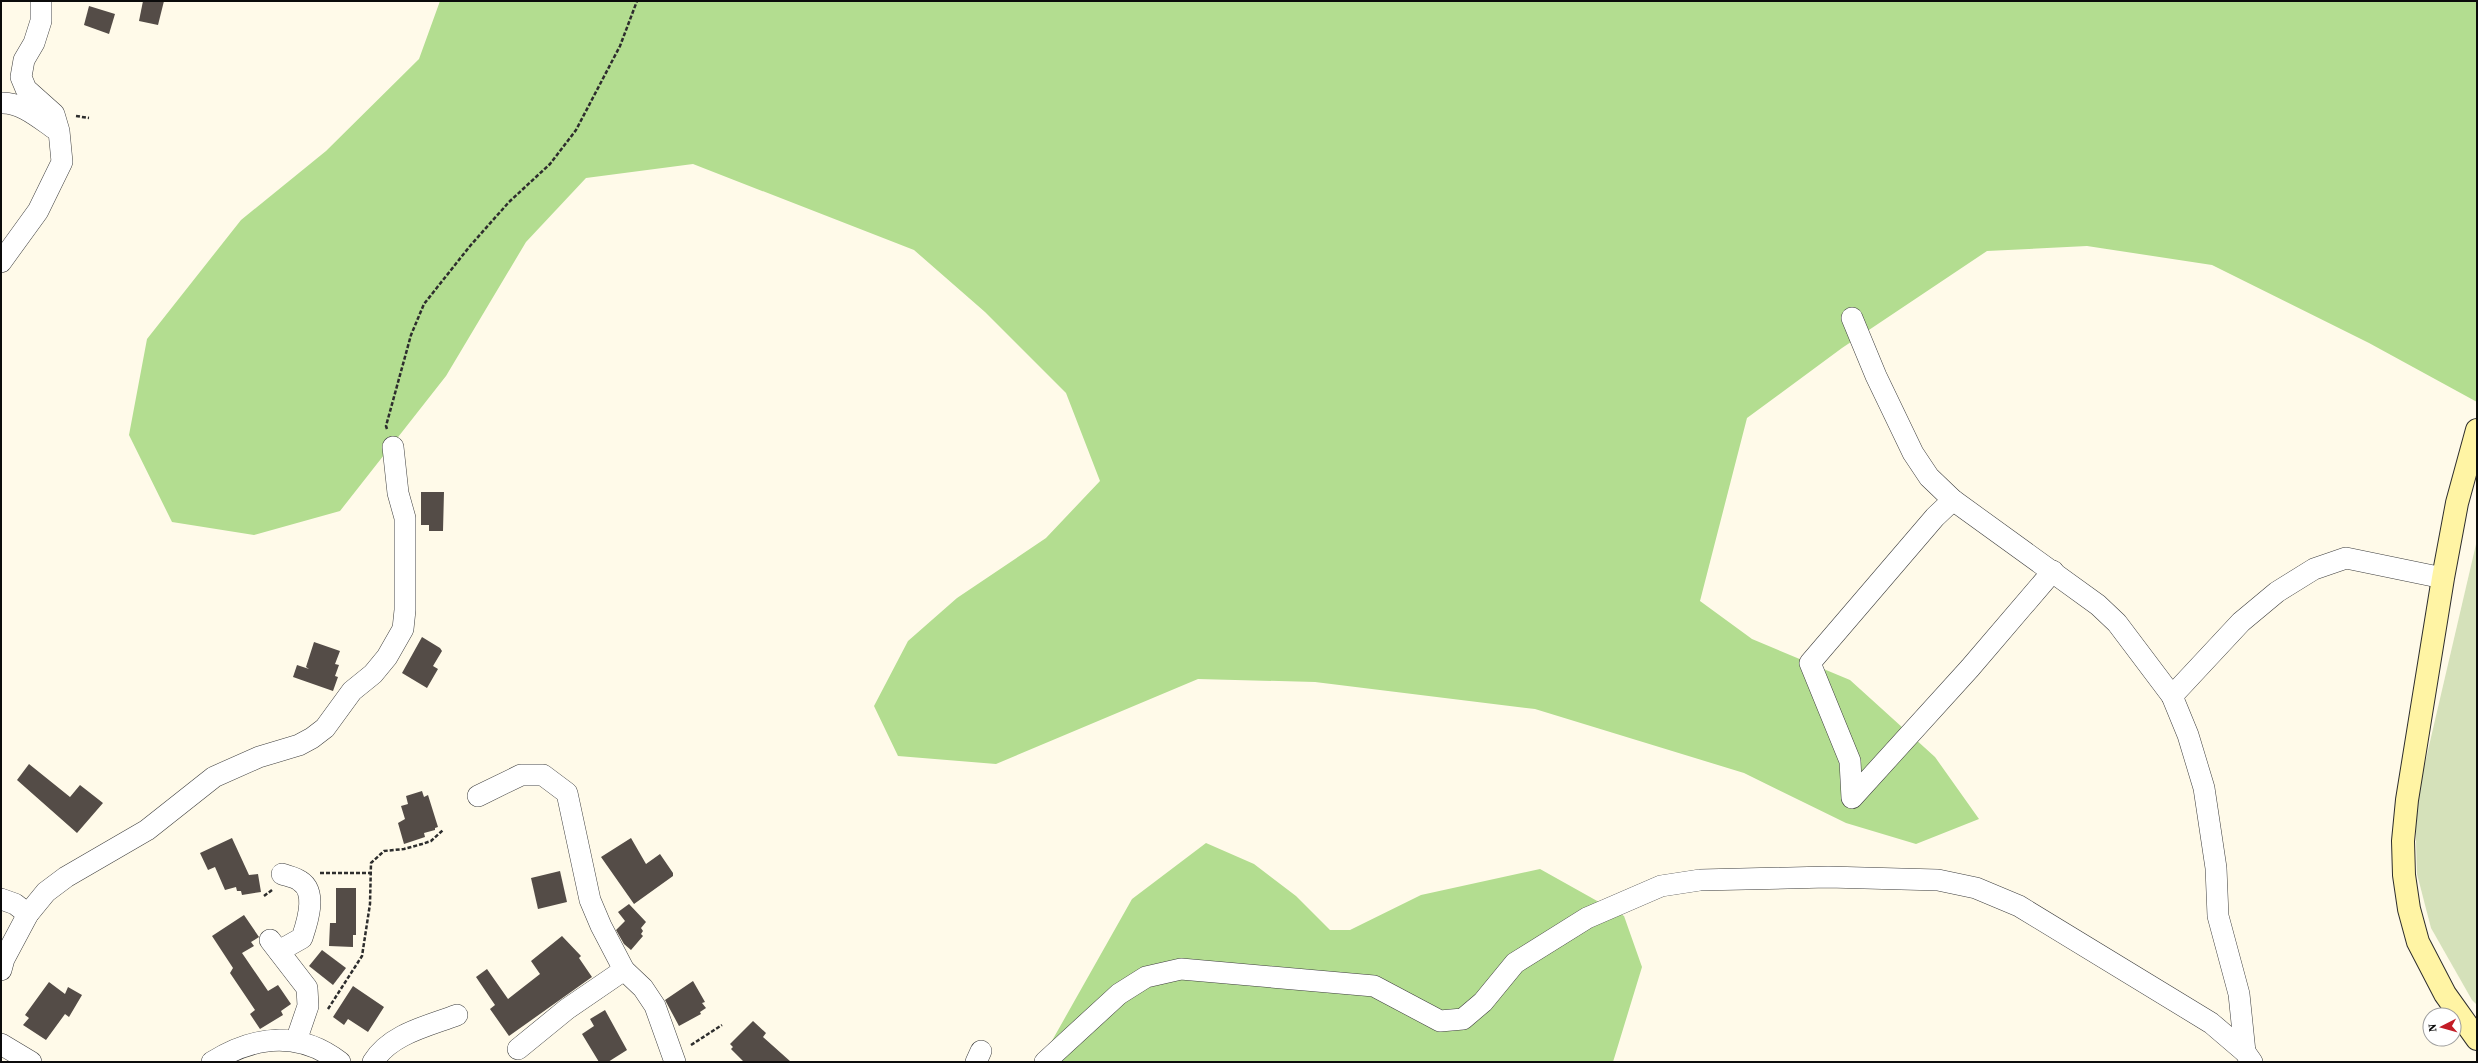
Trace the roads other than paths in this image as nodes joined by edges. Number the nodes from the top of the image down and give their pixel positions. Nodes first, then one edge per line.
1 (40, 1) edge
2 (1, 103) edge
3 (59, 131) junction
4 (1, 262) edge
5 (1852, 318) dead end
6 (2477, 430) edge
7 (393, 448) road end
8 (1953, 500) junction
9 (2053, 571) junction
10 (2443, 578) junction
11 (2172, 696) junction
12 (478, 796) dead end
13 (282, 874) dead end
14 (1, 899) edge
15 (28, 914) junction
16 (1, 970) edge
17 (624, 970) junction
18 (457, 1015) dead end
19 (2477, 1040) edge
20 (296, 1041) junction
21 (1, 1044) edge
22 (518, 1049) dead end
23 (2249, 1057) edge
24 (31, 1062) edge
25 (212, 1062) edge
26 (340, 1062) edge
27 (373, 1062) edge
28 (675, 1062) edge
29 (1045, 1062) edge

1 - 3 street
2 - 3 street
3 - 4 street
5 - 8 street
6 - 10 street
7 - 15 street
8 - 9 street
8 - 9 street
9 - 11 street
10 - 11 street
10 - 19 street
11 - 23 street
12 - 17 street
13 - 20 street
14 - 15 street
15 - 16 street
17 - 22 street
17 - 28 street
18 - 27 street
20 - 25 street
20 - 26 street
21 - 24 street
23 - 29 street

